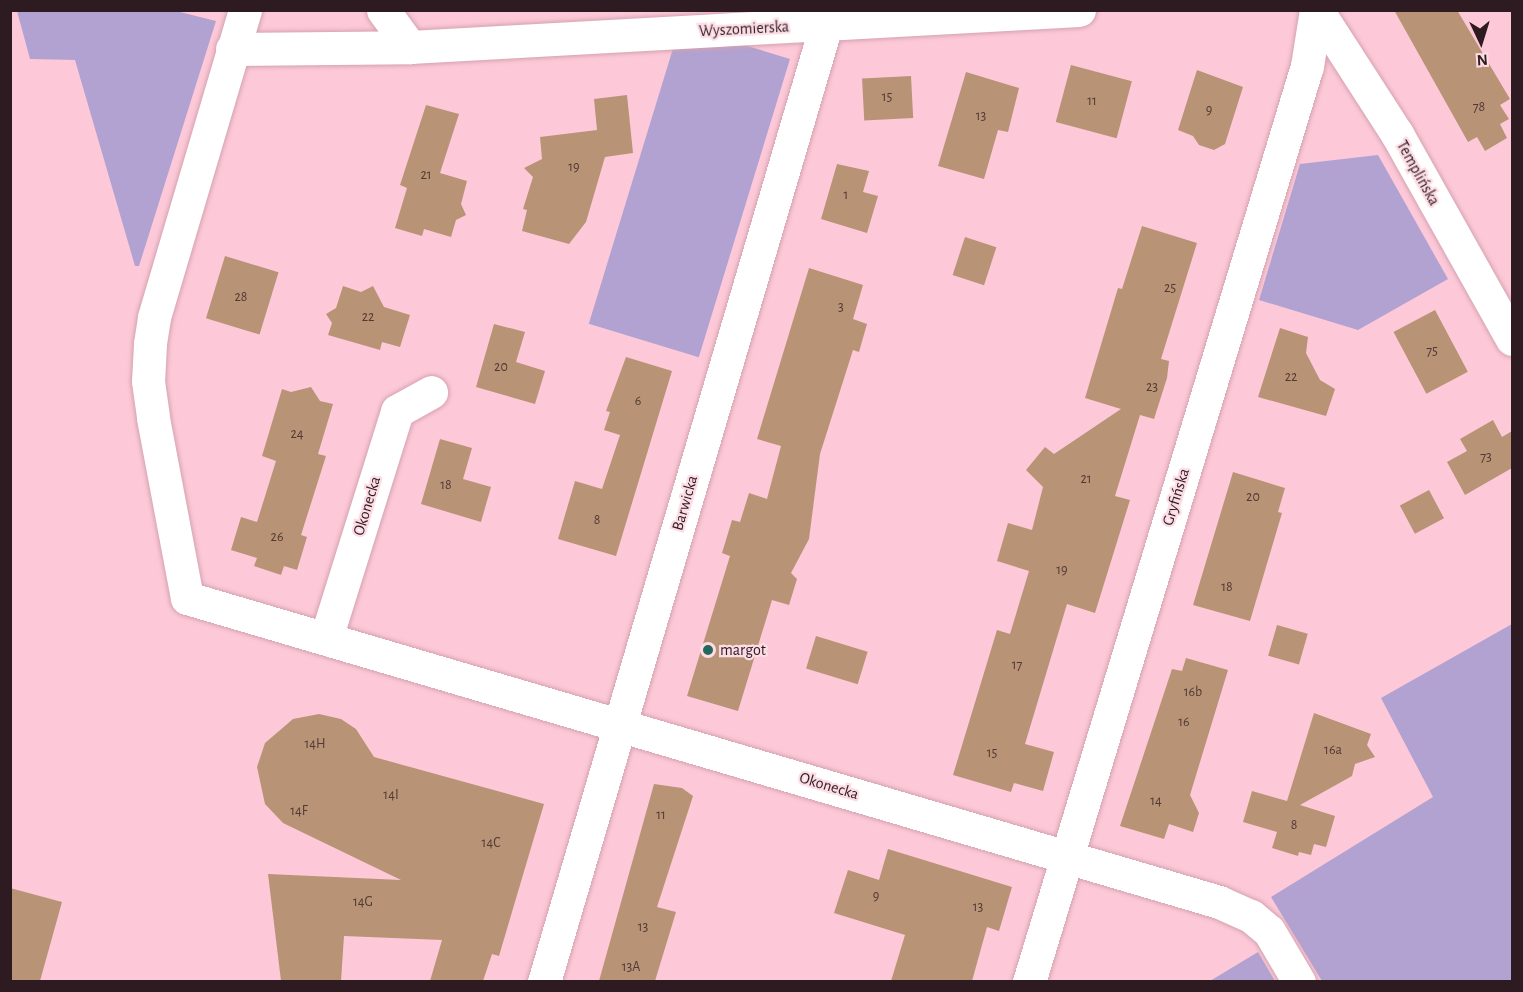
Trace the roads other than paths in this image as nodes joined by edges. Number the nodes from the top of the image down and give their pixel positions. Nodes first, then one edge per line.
1 (245, 10) edge
2 (383, 10) edge
3 (1079, 10) edge
4 (1316, 10) edge
5 (826, 25) junction
6 (410, 47) junction
7 (232, 49) junction
8 (1512, 339) edge
9 (431, 392) dead end
10 (326, 638) junction
11 (619, 723) junction
12 (1067, 857) junction
13 (543, 981) edge
14 (1029, 981) edge
15 (1299, 981) edge

1 - 7 street
2 - 6 street
3 - 5 street, Wyszomierska
4 - 8 street, Templińska
4 - 12 street, Gryfińska
5 - 6 street, Wyszomierska
5 - 11 street, Barwicka
6 - 7 street, Wyszomierska
7 - 10 street, Okonecka
9 - 10 street, Okonecka
10 - 11 street, Okonecka
11 - 12 street, Okonecka
11 - 13 street, Barwicka
12 - 14 street, Gryfińska
12 - 15 street, Okonecka

